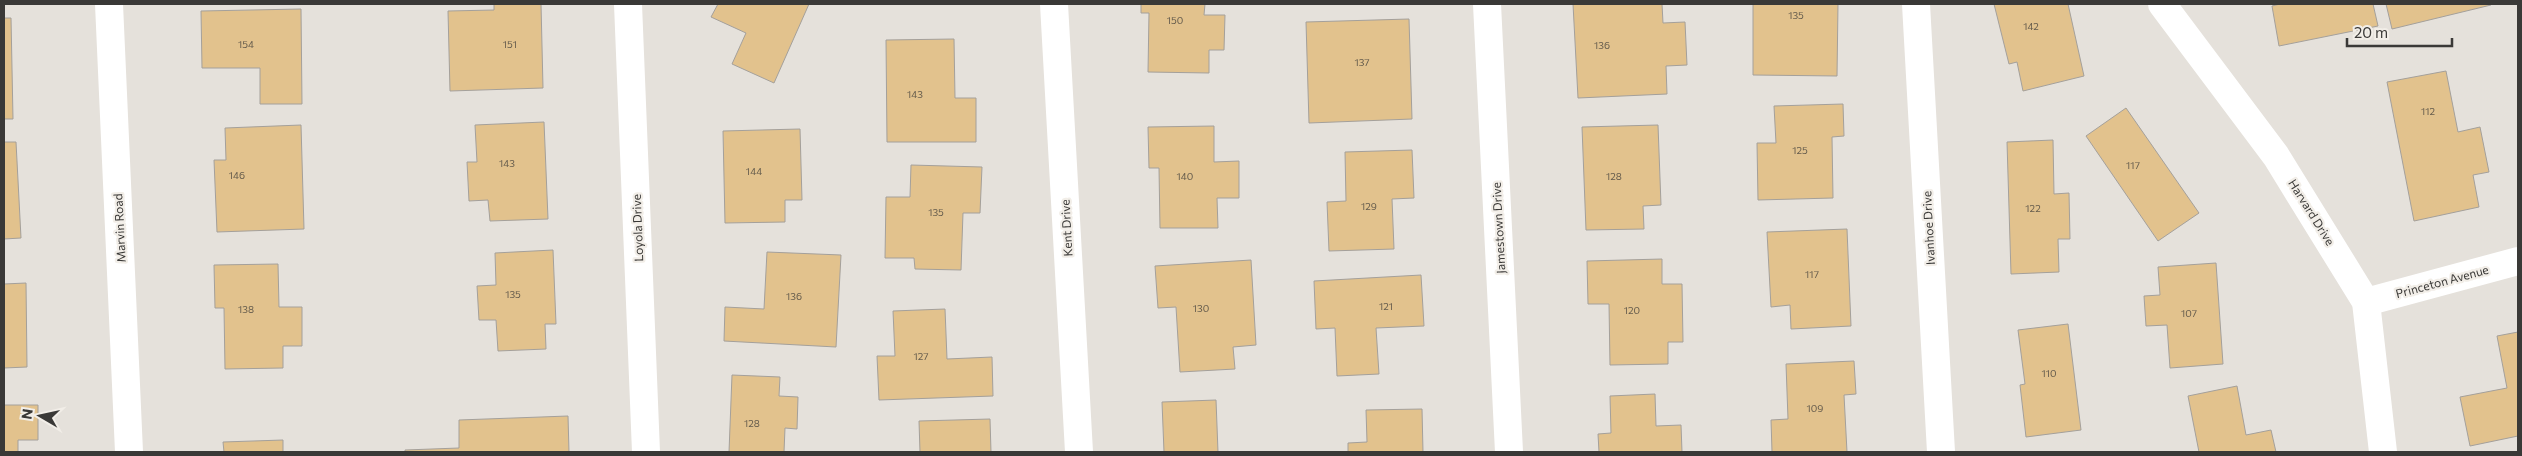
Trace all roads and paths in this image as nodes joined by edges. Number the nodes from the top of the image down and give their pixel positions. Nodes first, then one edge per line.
1 (108, 4) edge
2 (628, 4) edge
3 (1054, 4) edge
4 (1487, 4) edge
5 (1916, 4) edge
6 (2162, 4) edge
7 (2518, 260) edge
8 (2366, 302) junction
9 (129, 452) edge
10 (646, 452) edge
11 (1078, 452) edge
12 (1510, 452) edge
13 (1941, 452) edge
14 (2383, 452) edge

1 - 9 street, Marvin Road
2 - 10 street, Loyola Drive
3 - 11 street, Kent Drive
4 - 12 street, Jamestown Drive
5 - 13 street, Ivanhoe Drive
6 - 8 street, Harvard Drive
7 - 8 street, Princeton Avenue
8 - 14 street, Harvard Drive

